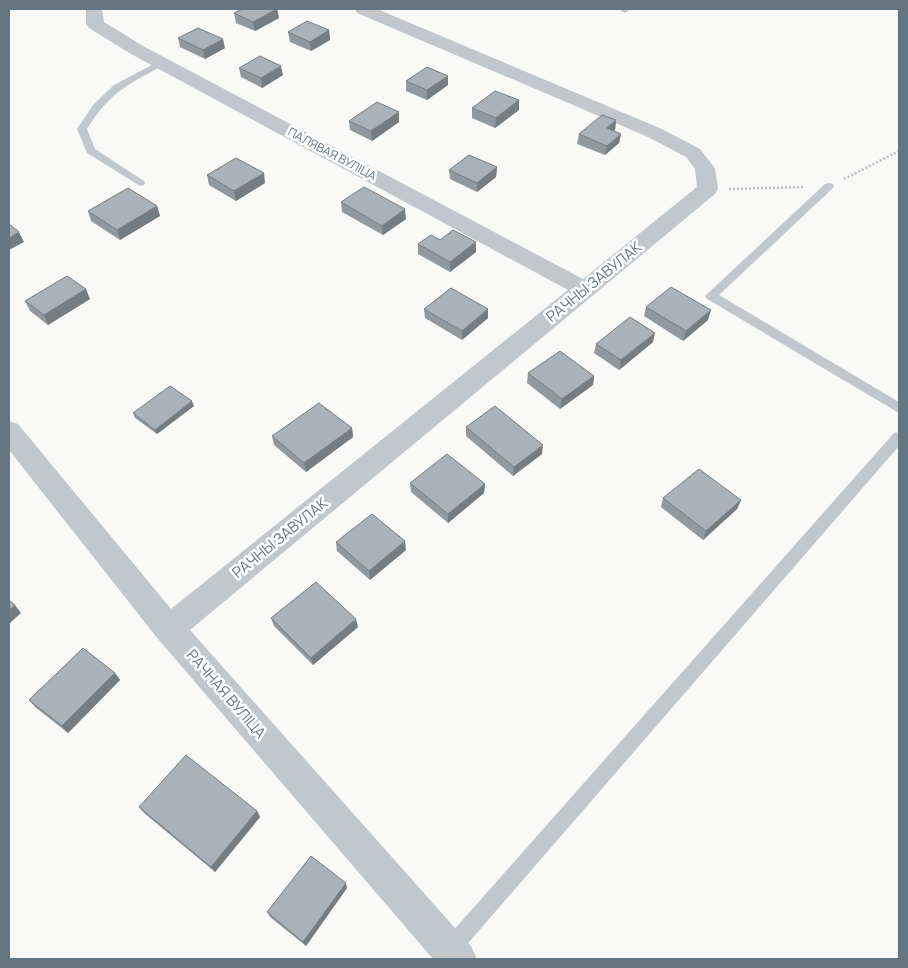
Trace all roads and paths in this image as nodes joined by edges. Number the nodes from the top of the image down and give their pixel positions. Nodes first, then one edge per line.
1 (94, 9) edge
2 (363, 9) edge
3 (161, 63) junction
4 (899, 151) edge
5 (140, 183) dead end
6 (829, 186) junction
7 (708, 189) junction
8 (584, 289) junction
9 (899, 408) edge
10 (9, 431) edge
11 (899, 437) edge
12 (169, 629) junction
13 (454, 954) edge

1 - 3 street, ПАЛЯВАЯ ВУЛІЦА
2 - 7 street
3 - 5 lane
3 - 8 street, ПАЛЯВАЯ ВУЛІЦА
4 - 6 path
6 - 7 path
6 - 9 lane
7 - 8 street, РАЧНЫ ЗАВУЛАК
8 - 12 street, РАЧНЫ ЗАВУЛАК
10 - 12 street, РАЧНАЯ ВУЛІЦА
11 - 13 lane
12 - 13 street, РАЧНАЯ ВУЛІЦА

